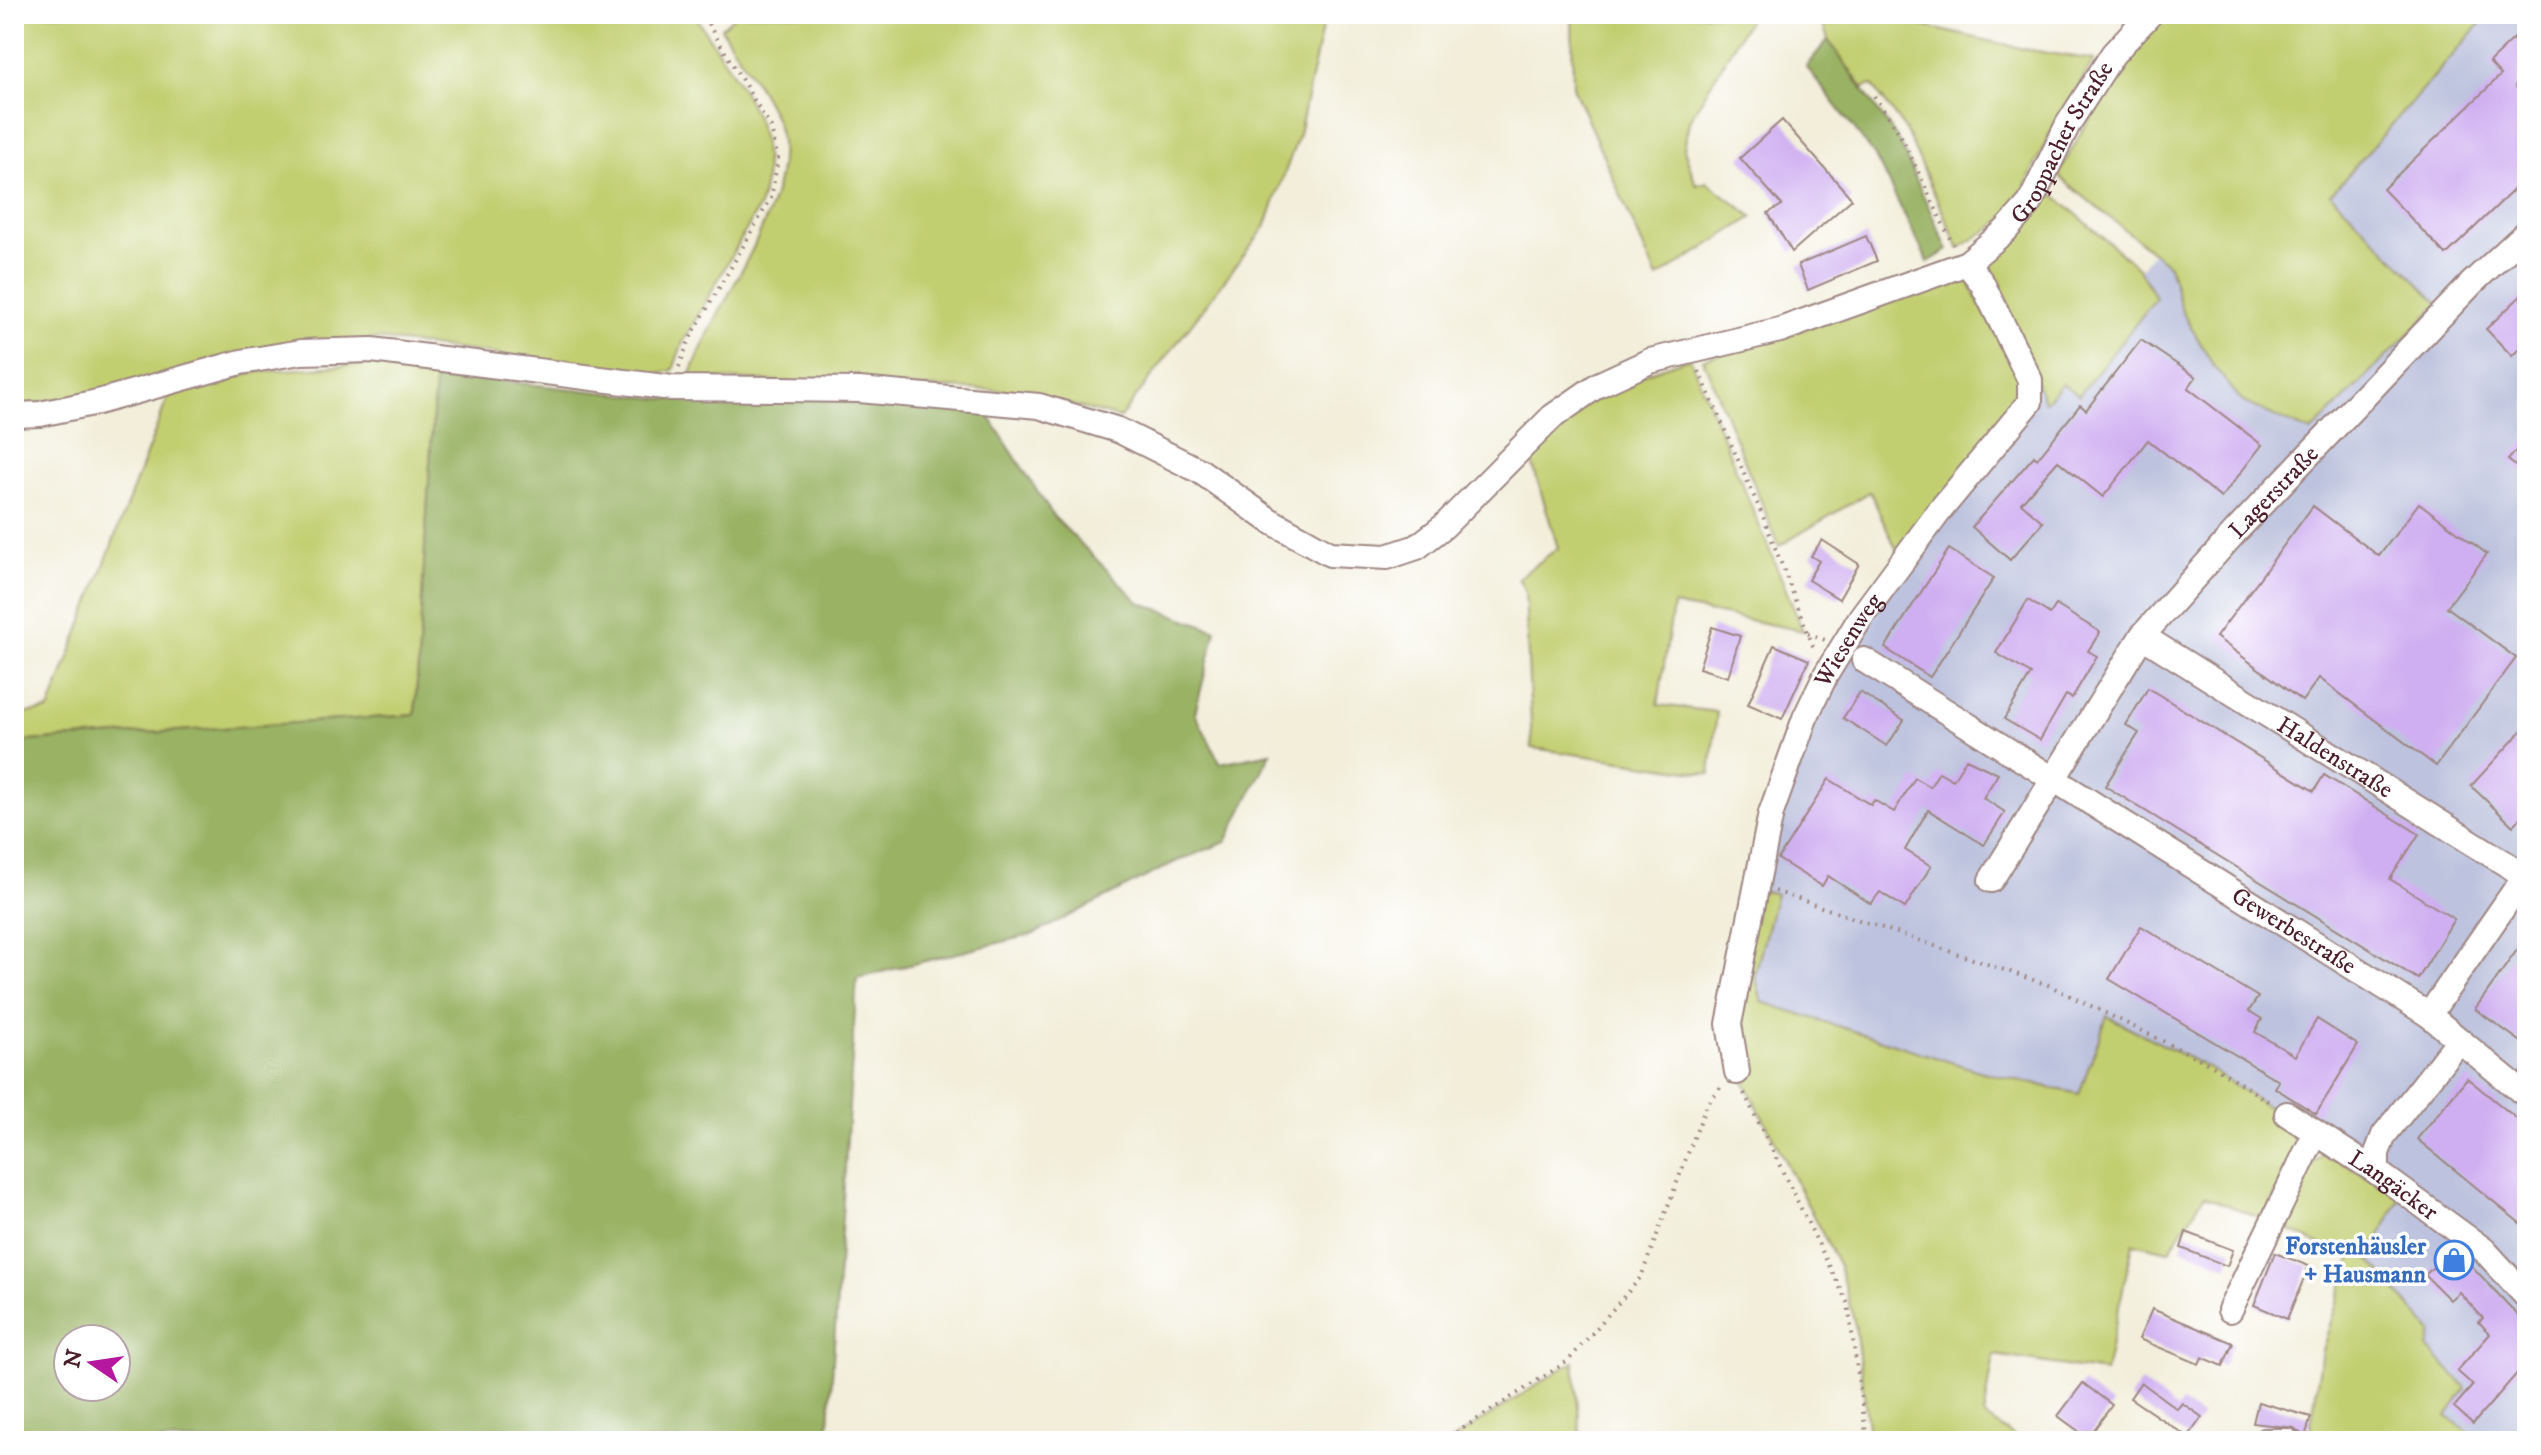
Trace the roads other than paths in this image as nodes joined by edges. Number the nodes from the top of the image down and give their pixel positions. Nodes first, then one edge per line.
1 (2150, 14) edge
2 (2527, 232) edge
3 (1965, 264) junction
4 (14, 415) edge
5 (2142, 636) junction
6 (1864, 660) dead end
7 (2053, 777) junction
8 (2526, 875) edge
9 (1991, 880) dead end
10 (2429, 1015) junction
11 (2459, 1040) junction
12 (1737, 1072) road end
13 (2527, 1096) edge
14 (2287, 1114) road end
15 (2315, 1134) junction
16 (2377, 1172) junction
17 (2527, 1297) edge
18 (2230, 1310) dead end
19 (2265, 1441) edge
20 (2287, 1441) edge

1 - 3 street, Groppacher Straße
2 - 5 street, Lagerstraße
3 - 4 street
3 - 12 street, Wiesenweg
5 - 7 street, Lagerstraße
5 - 8 street, Haldenstraße
6 - 7 street
7 - 9 street, Lagerstraße
7 - 10 street, Gewerbestraße
8 - 10 street
10 - 11 street, Gewerbestraße
11 - 13 street, Gewerbestraße
11 - 16 street
14 - 15 street, Langäcker
15 - 16 street, Langäcker
15 - 18 street
16 - 17 street, Langäcker
19 - 20 street

